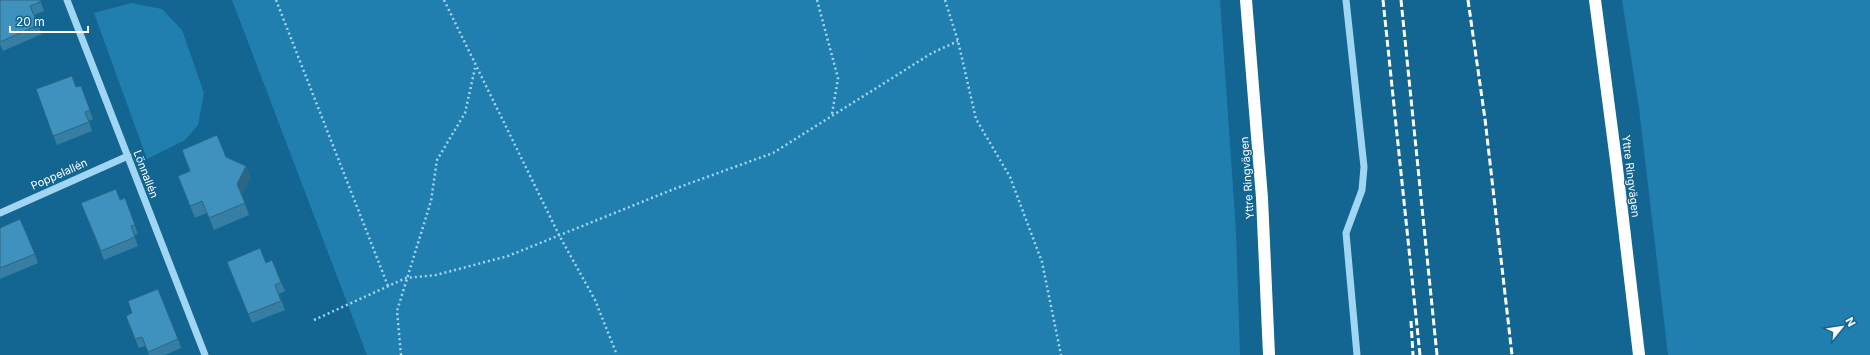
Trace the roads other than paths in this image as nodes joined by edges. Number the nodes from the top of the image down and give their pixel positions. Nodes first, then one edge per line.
1 (67, 0) edge
2 (1246, 0) edge
3 (1346, 0) edge
4 (1595, 0) edge
5 (128, 156) junction
6 (0, 212) edge
7 (205, 355) edge
8 (1269, 355) edge
9 (1357, 355) edge
10 (1639, 355) edge

1 - 5 street, Lönnallén
2 - 8 highway, Yttre Ringvägen
3 - 9 street
4 - 10 highway, Yttre Ringvägen
5 - 6 street, Poppelallén
5 - 7 street, Lönnallén

